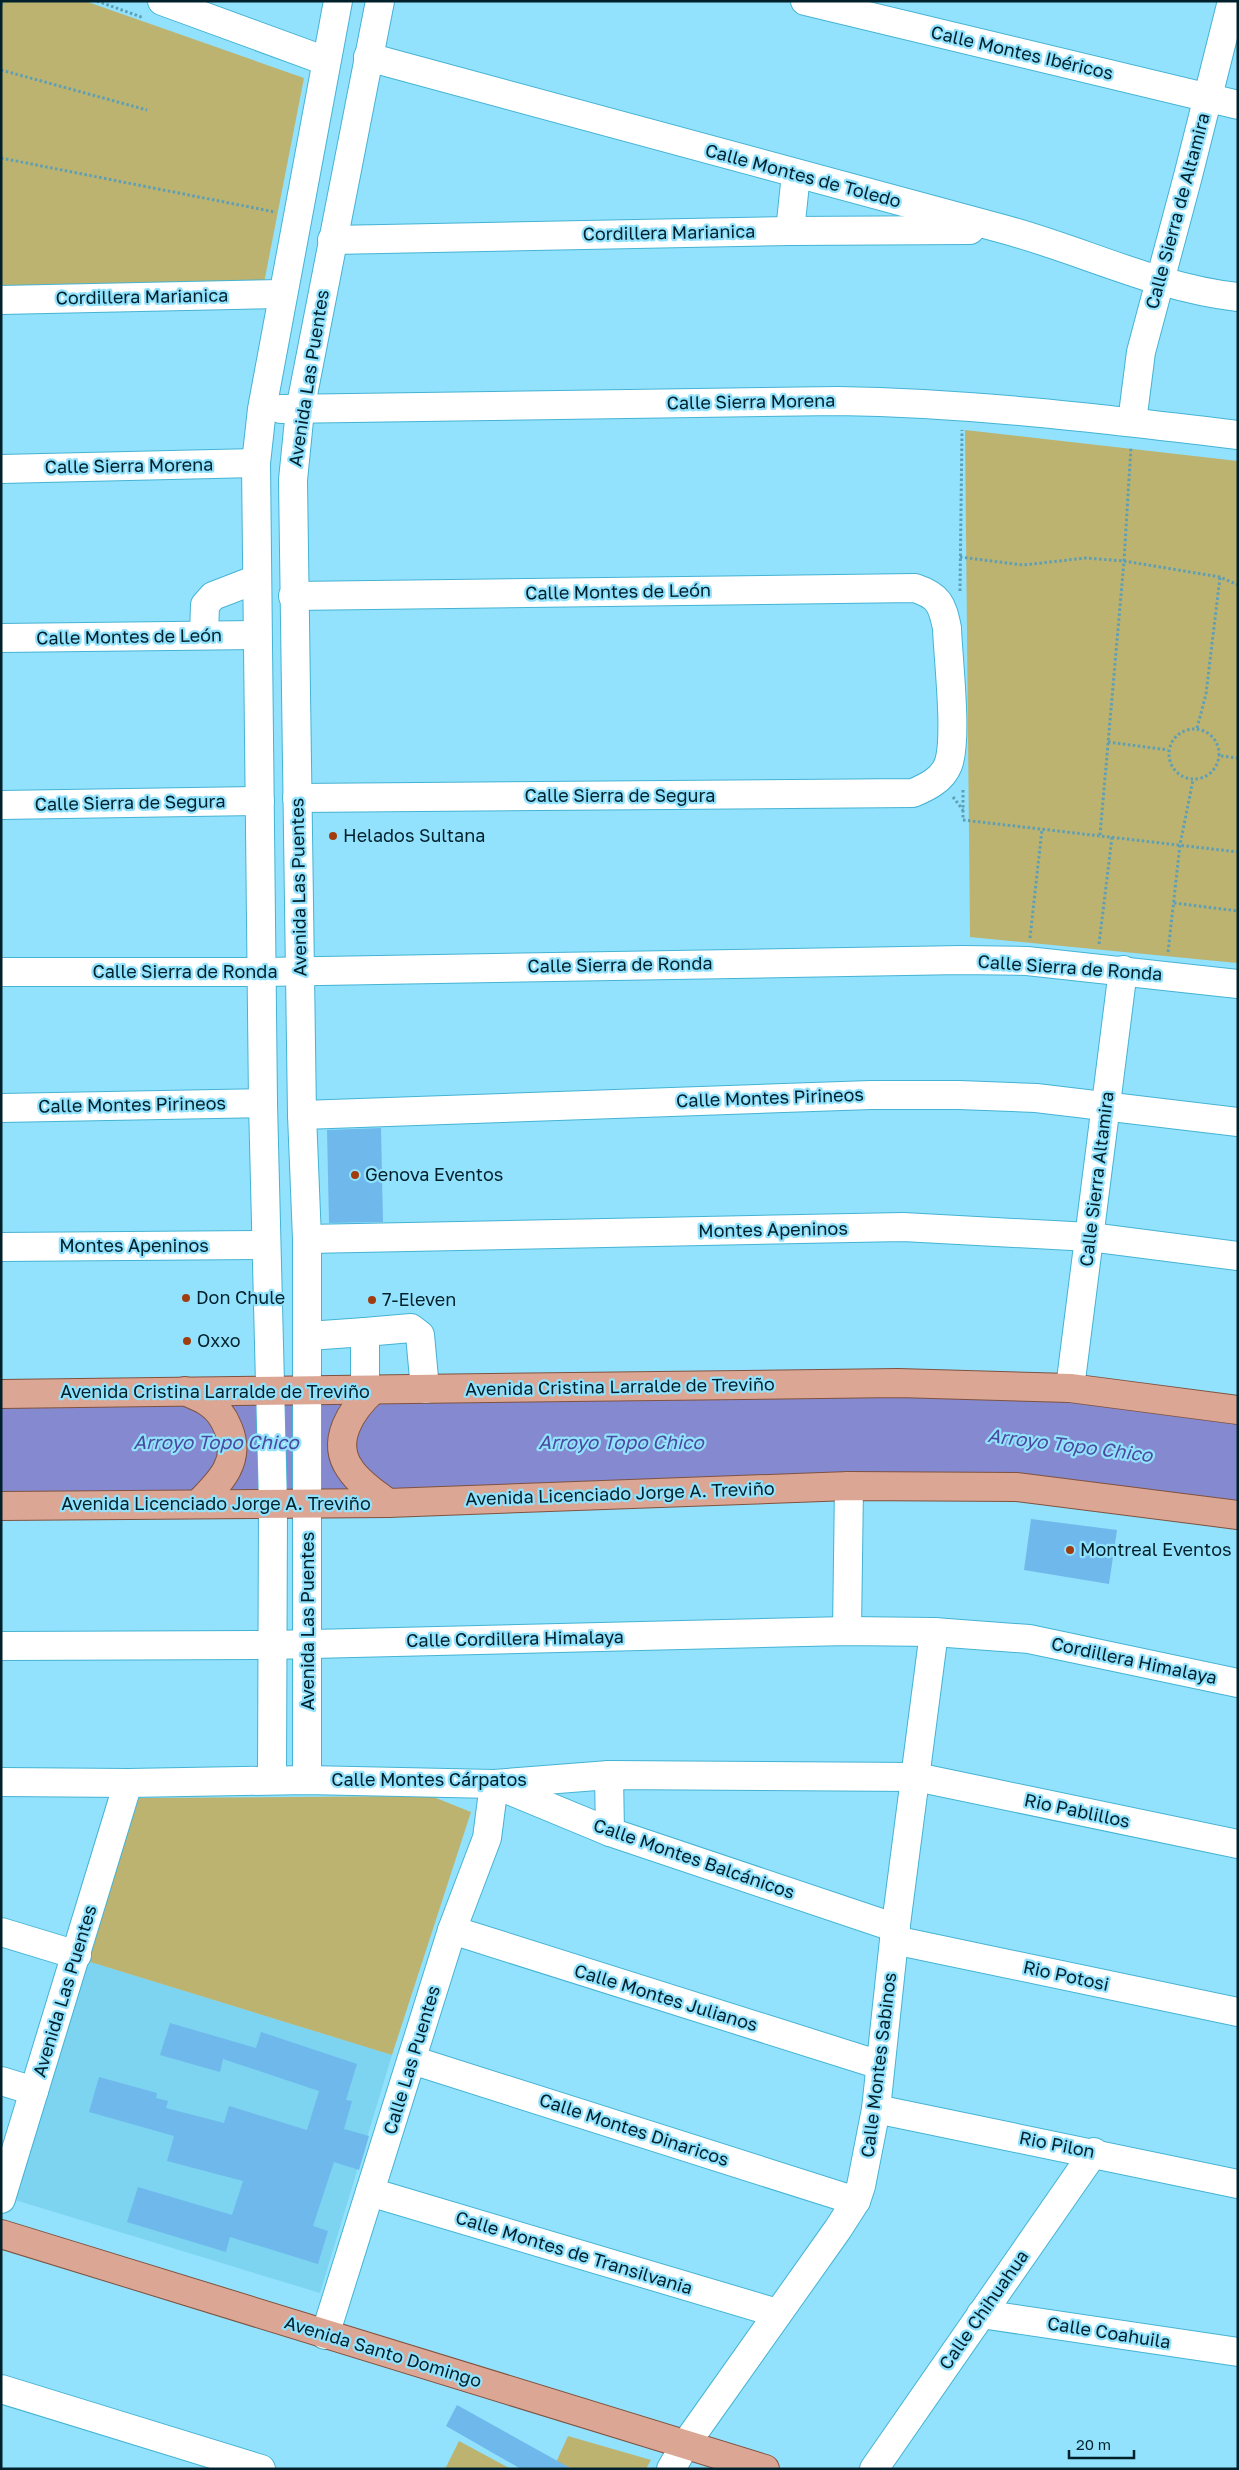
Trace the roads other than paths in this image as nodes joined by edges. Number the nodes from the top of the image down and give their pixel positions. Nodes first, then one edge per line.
1 (338, 1) edge
2 (380, 1) edge
3 (805, 1) edge
4 (1232, 1) edge
5 (157, 11) edge
6 (368, 57) junction
7 (326, 62) junction
8 (1208, 98) junction
9 (1238, 105) edge
10 (796, 174) junction
11 (790, 230) junction
12 (1006, 230) junction
13 (332, 240) junction
14 (1160, 282) junction
15 (283, 294) junction
16 (1238, 297) edge
17 (1, 300) edge
18 (262, 409) junction
19 (300, 410) junction
20 (1132, 422) junction
21 (1238, 435) edge
22 (256, 463) junction
23 (1, 468) edge
24 (256, 579) junction
25 (293, 596) junction
26 (204, 635) junction
27 (257, 636) junction
28 (1, 638) edge
29 (951, 780) joint
30 (297, 798) junction
31 (260, 801) junction
32 (1, 806) edge
33 (1123, 970) junction
34 (1, 972) edge
35 (263, 972) junction
36 (300, 972) junction
37 (1238, 984) edge
38 (263, 1103) junction
39 (1107, 1106) junction
40 (1, 1108) edge
41 (302, 1115) junction
42 (1238, 1122) edge
43 (1090, 1237) junction
44 (307, 1239) junction
45 (266, 1245) junction
46 (1, 1247) edge
47 (1238, 1256) edge
48 (366, 1332) junction
49 (308, 1336) junction
50 (1070, 1388) junction
51 (425, 1389) junction
52 (185, 1391) junction
53 (1, 1394) edge
54 (366, 1395) junction
55 (270, 1396) junction
56 (308, 1396) junction
57 (1238, 1410) edge
58 (849, 1486) junction
59 (272, 1492) junction
60 (309, 1492) junction
61 (388, 1503) junction
62 (198, 1504) junction
63 (1, 1506) edge
64 (1238, 1515) edge
65 (847, 1631) junction
66 (934, 1632) junction
67 (1029, 1639) joint
68 (308, 1644) junction
69 (271, 1645) junction
70 (1, 1646) edge
71 (1238, 1683) edge
72 (609, 1775) junction
73 (916, 1777) junction
74 (272, 1780) junction
75 (308, 1780) junction
76 (1, 1782) edge
77 (128, 1783) junction
78 (494, 1784) junction
79 (610, 1832) junction
80 (1238, 1844) edge
81 (452, 1930) junction
82 (1, 1932) edge
83 (895, 1934) junction
84 (77, 1955) junction
85 (1238, 2012) edge
86 (412, 2060) junction
87 (880, 2065) junction
88 (1, 2081) edge
89 (34, 2091) junction
90 (876, 2109) junction
91 (1094, 2152) junction
92 (1238, 2184) edge
93 (370, 2192) junction
94 (1, 2199) edge
95 (856, 2201) junction
96 (1, 2234) edge
97 (777, 2314) junction
98 (981, 2314) junction
99 (325, 2335) junction
100 (1238, 2352) edge
101 (1, 2389) edge
102 (685, 2445) junction
103 (231, 2458) junction
104 (194, 2469) edge
105 (261, 2469) edge
106 (672, 2469) edge
107 (765, 2469) edge
108 (874, 2469) edge

1 - 7 street, Avenida Las Puentes
2 - 6 street, Avenida Las Puentes
3 - 8 street, Calle Montes Ibéricos
4 - 8 street, Calle Sierra de Altamira
5 - 7 street
6 - 10 street, Calle Montes de Toledo
6 - 13 street, Avenida Las Puentes
7 - 15 street, Avenida Las Puentes
8 - 9 street, Calle Montes Ibéricos
8 - 14 street, Calle Sierra de Altamira
10 - 11 street
10 - 12 street, Calle Montes de Toledo
11 - 12 street, Cordillera Marianica
11 - 13 street, Cordillera Marianica
12 - 14 street, Calle Montes de Toledo
13 - 19 street, Avenida Las Puentes
14 - 16 street, Calle Montes de Toledo
14 - 20 street, Calle Sierra de Altamira
15 - 17 street, Cordillera Marianica
15 - 18 street, Avenida Las Puentes
18 - 19 street, Calle Sierra Morena
18 - 22 street, Avenida Las Puentes
19 - 20 street, Calle Sierra Morena
19 - 25 street, Avenida Las Puentes
20 - 21 street, Calle Sierra Morena
22 - 23 street, Calle Sierra Morena
22 - 24 street, Avenida Las Puentes
24 - 26 street
24 - 27 street, Avenida Las Puentes
25 - 29 street, Calle Montes de León
25 - 30 street, Avenida Las Puentes
26 - 27 street, Calle Montes de León
26 - 28 street, Calle Montes de León
27 - 31 street, Avenida Las Puentes
29 - 30 street, Calle Sierra de Segura
30 - 36 street, Avenida Las Puentes
31 - 32 street, Calle Sierra de Segura
31 - 35 street, Avenida Las Puentes
33 - 36 street, Calle Sierra de Ronda
33 - 37 street, Calle Sierra de Ronda
33 - 39 street, Calle Sierra Altamira
34 - 35 street, Calle Sierra de Ronda
35 - 36 street, Calle Sierra de Ronda
35 - 38 street, Avenida Las Puentes
36 - 41 street, Avenida Las Puentes
38 - 40 street, Calle Montes Pirineos
38 - 45 street, Avenida Las Puentes
39 - 41 street, Calle Montes Pirineos
39 - 42 street, Calle Montes Pirineos
39 - 43 street, Calle Sierra Altamira
41 - 44 street, Avenida Las Puentes
43 - 44 street, Montes Apeninos
43 - 47 street, Montes Apeninos
43 - 50 street, Calle Sierra Altamira
44 - 49 street, Avenida Las Puentes
45 - 46 street, Montes Apeninos
45 - 55 street, Avenida Las Puentes
48 - 49 street
48 - 51 street
48 - 54 street
49 - 56 street, Avenida Las Puentes
50 - 51 main road, Avenida Cristina Larralde de Treviño
50 - 57 main road, Avenida Cristina Larralde de Treviño
51 - 54 main road, Avenida Cristina Larralde de Treviño
52 - 53 main road, Avenida Cristina Larralde de Treviño
52 - 55 main road, Avenida Cristina Larralde de Treviño
52 - 62 main road
54 - 56 main road, Avenida Cristina Larralde de Treviño
54 - 61 main road
55 - 56 main road, Avenida Cristina Larralde de Treviño
55 - 59 street, Avenida Las Puentes
56 - 60 street, Avenida Las Puentes
58 - 61 main road, Avenida Licenciado Jorge A. Treviño
58 - 64 main road, Avenida Licenciado Jorge A. Treviño
58 - 65 street
59 - 60 main road, Avenida Licenciado Jorge A. Treviño
59 - 62 main road, Avenida Licenciado Jorge A. Treviño
59 - 69 street, Avenida Las Puentes
60 - 61 main road, Avenida Licenciado Jorge A. Treviño
60 - 68 street, Avenida Las Puentes
62 - 63 main road, Avenida Licenciado Jorge A. Treviño
65 - 66 street, Calle Cordillera Himalaya
65 - 68 street, Calle Cordillera Himalaya
66 - 67 street, Calle Cordillera Himalaya
66 - 73 street, Calle Montes Sabinos
67 - 71 street, Cordillera Himalaya
68 - 69 street, Calle Cordillera Himalaya
68 - 75 street, Avenida Las Puentes
69 - 70 street, Calle Cordillera Himalaya
69 - 74 street, Avenida Las Puentes
72 - 73 street, Calle Montes Cárpatos
72 - 78 street, Calle Montes Cárpatos
72 - 79 street
73 - 80 street, Rio Pablillos
73 - 83 street, Calle Montes Sabinos
74 - 75 street, Calle Montes Cárpatos
74 - 77 street, Calle Montes Cárpatos
75 - 78 street, Calle Montes Cárpatos
76 - 77 street, Calle Montes Cárpatos
77 - 84 street, Avenida Las Puentes
78 - 79 street, Calle Montes Balcánicos
78 - 81 street, Calle Las Puentes
79 - 83 street, Calle Montes Balcánicos
81 - 86 street, Calle Las Puentes
81 - 87 street, Calle Montes Julianos
82 - 84 street
83 - 85 street, Rio Potosi
83 - 87 street, Calle Montes Sabinos
84 - 89 street, Avenida Las Puentes
86 - 93 street, Calle Las Puentes
86 - 95 street, Calle Montes Dinaricos
87 - 90 street, Calle Montes Sabinos
88 - 89 street
89 - 94 street, Avenida Las Puentes
90 - 91 street, Rio Pilon
90 - 95 street, Calle Montes Sabinos
91 - 92 street, Rio Pilon
91 - 98 street, Calle Chihuahua
93 - 97 street, Calle Montes de Transilvania
93 - 99 street, Calle Las Puentes
95 - 97 street, Calle Montes Sabinos
96 - 99 main road, Avenida Santo Domingo
97 - 102 street, Calle Montes Sabinos
98 - 100 street, Calle Coahuila
98 - 108 street, Calle Chihuahua
99 - 102 main road, Avenida Santo Domingo
101 - 103 street
102 - 106 street, Calle Montes Sabinos
102 - 107 main road, Avenida Santo Domingo
103 - 104 street
103 - 105 street

